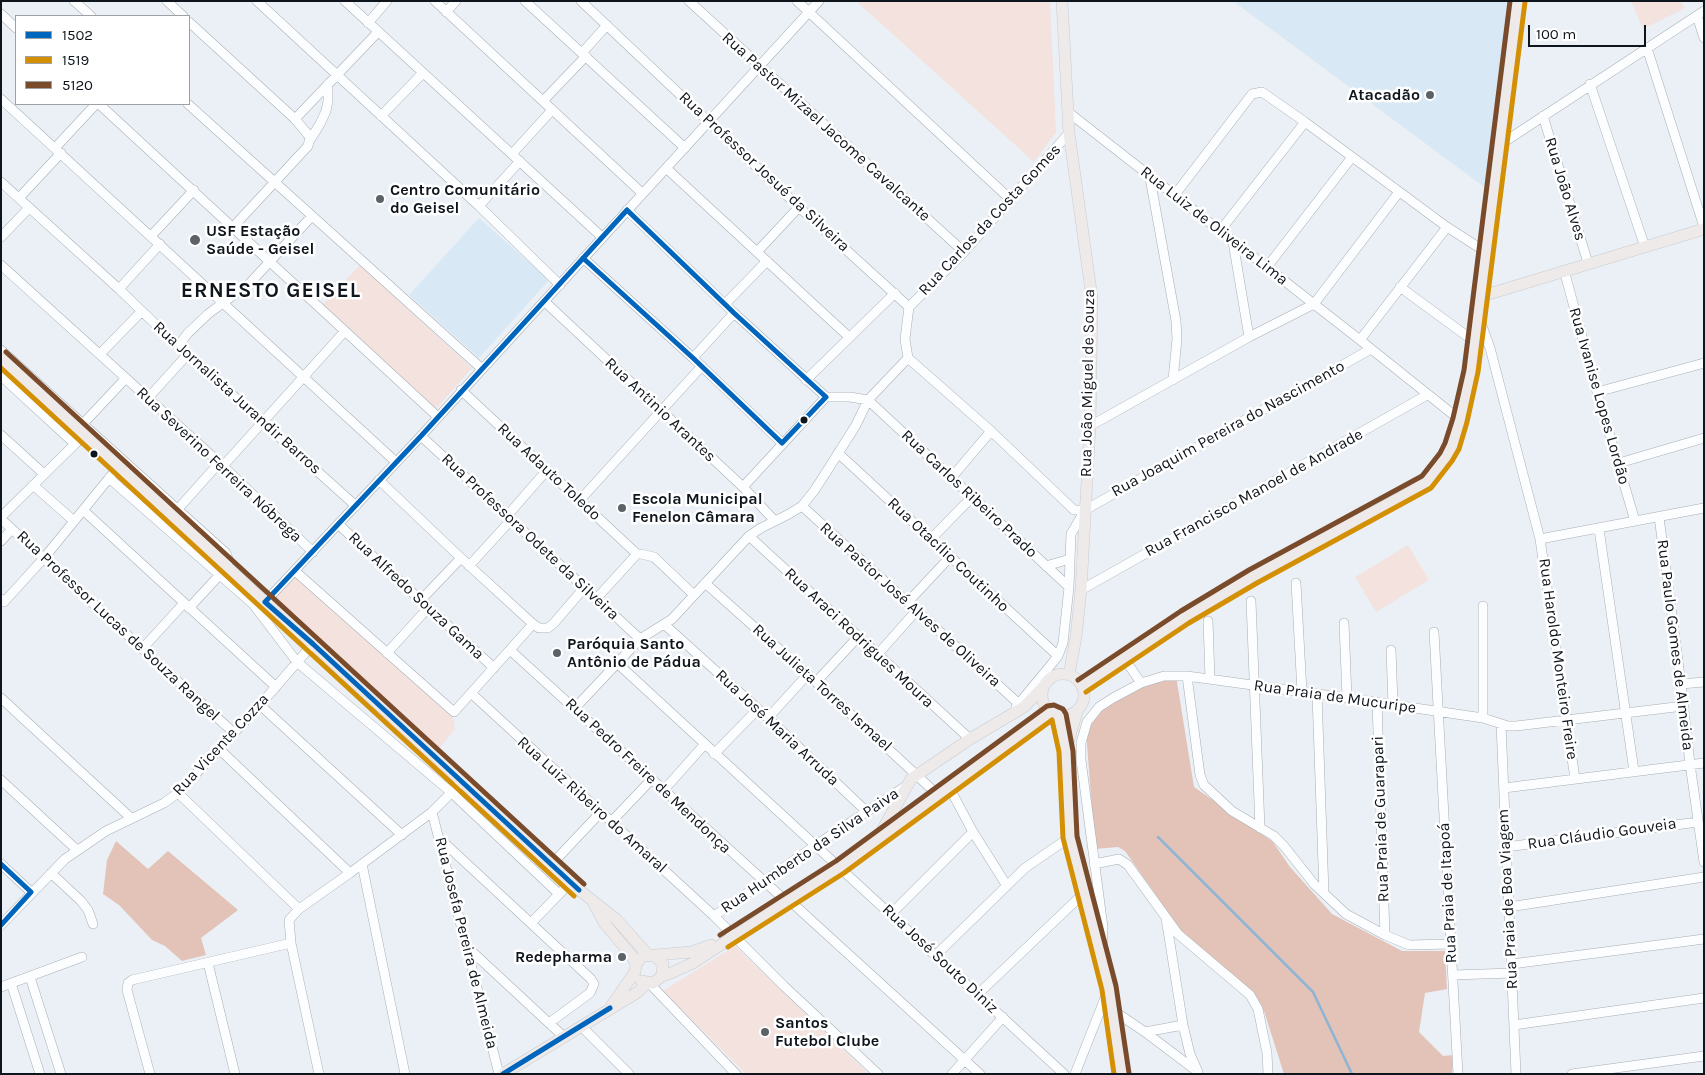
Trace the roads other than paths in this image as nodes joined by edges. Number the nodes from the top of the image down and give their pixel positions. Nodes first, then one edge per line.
1 (74, 1) edge
2 (257, 1) edge
3 (345, 1) edge
4 (387, 1) edge
5 (435, 1) edge
6 (456, 1) edge
7 (525, 1) edge
8 (581, 1) edge
9 (689, 1) edge
10 (797, 1) edge
11 (819, 1) edge
12 (1062, 1) edge
13 (1518, 1) edge
14 (170, 3) edge
15 (446, 12) junction
16 (809, 12) junction
17 (1, 14) edge
18 (1700, 14) edge
19 (90, 15) edge
20 (182, 15) edge
21 (368, 22) junction
22 (190, 23) edge
23 (607, 25) junction
24 (15, 27) edge
25 (378, 32) junction
26 (1704, 38) edge
27 (1647, 48) junction
28 (584, 54) junction
29 (760, 66) junction
30 (423, 73) junction
31 (337, 75) junction
32 (328, 84) junction
33 (1590, 84) junction
34 (1, 99) edge
35 (543, 101) junction
36 (97, 105) edge
37 (99, 105) edge
38 (189, 105) edge
39 (552, 110) junction
40 (1068, 112) junction
41 (381, 116) junction
42 (1543, 116) junction
43 (295, 119) junction
44 (709, 121) junction
45 (1305, 122) junction
46 (1070, 134) junction
47 (309, 143) junction
48 (1498, 146) junction
49 (685, 148) junction
50 (58, 151) junction
51 (512, 154) junction
52 (1352, 157) junction
53 (520, 161) junction
54 (666, 168) junction
55 (1150, 178) junction
56 (1, 182) edge
57 (275, 183) junction
58 (194, 190) junction
59 (1399, 192) junction
60 (642, 193) junction
61 (1174, 196) junction
62 (19, 198) junction
63 (1010, 199) junction
64 (479, 206) junction
65 (799, 207) junction
66 (29, 208) junction
67 (627, 210) junction
68 (312, 216) junction
69 (234, 226) junction
70 (1447, 227) junction
71 (1704, 228) edge
72 (1220, 232) junction
73 (151, 236) junction
74 (1, 237) edge
75 (602, 237) junction
76 (1234, 242) junction
77 (160, 244) junction
78 (1645, 247) junction
79 (757, 252) junction
80 (964, 252) junction
81 (1486, 252) junction
82 (583, 258) junction
83 (767, 260) junction
84 (271, 261) junction
85 (1588, 263) junction
86 (1, 265) edge
87 (1267, 267) junction
88 (1564, 270) junction
89 (560, 284) junction
90 (1400, 287) junction
91 (119, 289) junction
92 (895, 293) junction
93 (1479, 297) junction
94 (544, 301) junction
95 (224, 303) junction
96 (725, 304) junction
97 (1314, 304) junction
98 (910, 307) junction
99 (142, 310) junction
100 (1477, 312) junction
101 (734, 313) junction
102 (345, 330) junction
103 (849, 337) junction
104 (1249, 337) junction
105 (1360, 340) junction
106 (178, 346) junction
107 (1474, 346) junction
108 (1490, 348) junction
109 (1371, 349) junction
110 (1, 350) edge
111 (100, 354) junction
112 (188, 354) junction
113 (1, 358) edge
114 (693, 358) junction
115 (908, 358) junction
116 (1704, 363) edge
117 (702, 366) junction
118 (482, 368) junction
119 (1, 376) edge
120 (126, 378) junction
121 (304, 378) junction
122 (806, 380) junction
123 (1173, 380) junction
124 (36, 385) junction
125 (461, 390) junction
126 (1597, 392) junction
127 (1427, 395) junction
128 (46, 397) junction
129 (826, 397) junction
130 (148, 398) junction
131 (868, 400) junction
132 (34, 406) junction
133 (662, 411) junction
134 (438, 417) junction
135 (1460, 420) junction
136 (264, 422) junction
137 (1090, 426) junction
138 (82, 429) junction
139 (991, 431) junction
140 (1, 435) edge
141 (421, 436) junction
142 (1704, 438) edge
143 (782, 443) junction
144 (75, 444) junction
145 (838, 453) junction
146 (396, 462) junction
147 (1618, 463) junction
148 (221, 464) junction
149 (119, 466) junction
150 (547, 470) junction
151 (44, 474) junction
152 (952, 477) junction
153 (109, 478) junction
154 (139, 480) junction
155 (379, 480) junction
156 (33, 485) junction
157 (743, 487) junction
158 (127, 495) junction
159 (973, 496) junction
160 (580, 500) junction
161 (356, 506) junction
162 (802, 506) junction
163 (1704, 508) edge
164 (84, 510) junction
165 (173, 510) junction
166 (1085, 510) junction
167 (1659, 517) junction
168 (1, 518) edge
169 (509, 518) junction
170 (775, 520) junction
171 (74, 521) junction
172 (1636, 521) junction
173 (158, 522) junction
174 (338, 524) junction
175 (1599, 528) junction
176 (12, 529) junction
177 (749, 536) junction
178 (931, 539) junction
179 (1540, 540) junction
180 (1, 541) edge
181 (313, 552) junction
182 (637, 554) junction
183 (950, 557) junction
184 (44, 558) junction
185 (461, 558) junction
186 (1070, 559) junction
187 (470, 566) junction
188 (1046, 566) junction
189 (223, 571) junction
190 (295, 571) junction
191 (705, 583) junction
192 (1296, 583) dead end
193 (1069, 587) junction
194 (584, 588) junction
195 (1081, 590) junction
196 (694, 596) junction
197 (596, 599) junction
198 (3, 601) edge
199 (420, 601) junction
200 (1251, 601) dead end
201 (265, 602) junction
202 (908, 602) junction
203 (186, 606) junction
204 (1482, 606) dead end
205 (428, 608) junction
206 (917, 610) junction
207 (1208, 621) dead end
208 (1344, 623) dead end
209 (533, 624) junction
210 (665, 625) junction
211 (1434, 632) dead end
212 (858, 638) junction
213 (640, 639) junction
214 (313, 644) junction
215 (143, 648) junction
216 (510, 650) junction
217 (1391, 650) dead end
218 (387, 653) junction
219 (877, 655) junction
220 (1058, 656) junction
221 (1124, 658) junction
222 (297, 662) junction
223 (617, 664) junction
224 (494, 668) junction
225 (808, 674) junction
226 (1069, 674) junction
227 (1187, 676) junction
228 (1210, 679) junction
229 (816, 682) junction
230 (1704, 682) edge
231 (1141, 683) junction
232 (1681, 684) junction
233 (1044, 686) junction
234 (1082, 686) junction
235 (1256, 686) junction
236 (276, 687) junction
237 (1302, 692) junction
238 (470, 693) junction
239 (1317, 694) junction
240 (1, 698) edge
241 (1347, 698) junction
242 (1377, 702) junction
243 (1018, 704) junction
244 (1393, 704) junction
245 (260, 705) junction
246 (1684, 706) junction
247 (575, 708) junction
248 (758, 709) junction
249 (1078, 709) junction
250 (1439, 712) junction
251 (1625, 713) junction
252 (1055, 714) junction
253 (1010, 716) junction
254 (768, 718) junction
255 (1483, 718) junction
256 (1567, 721) junction
257 (1501, 724) junction
258 (234, 733) junction
259 (970, 739) junction
260 (704, 745) junction
261 (219, 749) junction
262 (1066, 751) junction
263 (714, 754) junction
264 (1704, 762) edge
265 (1690, 764) junction
266 (1634, 771) junction
267 (917, 774) junction
268 (1, 780) edge
269 (651, 780) junction
270 (1574, 780) junction
271 (462, 782) junction
272 (906, 786) junction
273 (949, 788) junction
274 (1504, 788) junction
275 (662, 790) junction
276 (178, 793) junction
277 (452, 793) junction
278 (938, 795) junction
279 (866, 811) junction
280 (432, 812) junction
281 (600, 813) junction
282 (131, 818) junction
283 (611, 822) junction
284 (1698, 822) junction
285 (1260, 828) junction
286 (973, 832) junction
287 (517, 833) junction
288 (402, 835) junction
289 (1070, 837) junction
290 (439, 838) junction
291 (877, 840) junction
292 (1703, 842) edge
293 (506, 844) junction
294 (816, 845) junction
295 (1506, 847) junction
296 (77, 850) junction
297 (1704, 862) edge
298 (1, 864) edge
299 (362, 864) junction
300 (1094, 864) junction
301 (551, 865) junction
302 (840, 867) junction
303 (51, 873) junction
304 (350, 873) junction
305 (1704, 877) edge
306 (571, 882) junction
307 (764, 882) junction
308 (1007, 886) junction
309 (32, 892) junction
310 (1085, 892) junction
311 (1324, 893) junction
312 (559, 894) junction
313 (591, 898) junction
314 (788, 901) junction
315 (1509, 907) junction
316 (299, 909) junction
317 (890, 914) junction
318 (714, 916) junction
319 (1166, 917) junction
320 (532, 922) junction
321 (93, 924) dead end
322 (1, 925) edge
323 (1385, 935) junction
324 (729, 938) junction
325 (1704, 939) edge
326 (291, 943) junction
327 (1450, 944) junction
328 (466, 946) junction
329 (652, 955) junction
330 (936, 956) junction
331 (1101, 956) junction
332 (82, 957) dead end
333 (208, 963) junction
334 (635, 968) junction
335 (1512, 969) junction
336 (662, 976) junction
337 (1453, 976) junction
338 (30, 977) junction
339 (11, 983) junction
340 (649, 984) junction
341 (1, 987) edge
342 (1109, 988) junction
343 (978, 994) junction
344 (1704, 998) edge
345 (610, 1008) junction
346 (1114, 1011) junction
347 (1003, 1017) junction
348 (549, 1023) junction
349 (1183, 1025) junction
350 (1514, 1025) junction
351 (581, 1026) junction
352 (1145, 1032) junction
353 (564, 1038) junction
354 (1704, 1056) edge
355 (965, 1059) junction
356 (504, 1073) edge
357 (1198, 1073) edge
358 (40, 1074) edge
359 (61, 1074) edge
360 (150, 1074) edge
361 (235, 1074) edge
362 (319, 1074) edge
363 (405, 1074) edge
364 (629, 1074) edge
365 (736, 1074) edge
366 (878, 1074) edge
367 (952, 1074) edge
368 (980, 1074) edge
369 (1064, 1074) edge
370 (1075, 1074) edge
371 (1122, 1074) edge
372 (1268, 1074) edge
373 (1458, 1074) edge
374 (1516, 1074) edge
375 (1572, 1074) edge

1 - 19 street
2 - 31 street
3 - 21 street
4 - 21 street
5 - 15 street
6 - 15 street
7 - 28 street
8 - 23 street, Rua Professor Josué da Silveira
9 - 29 street, Rua Pastor Mizael Jacome Cavalcante
10 - 16 street
11 - 16 street
12 - 40 main road, Rua João Miguel de Souza
13 - 48 main road
14 - 20 street
15 - 35 street
16 - 29 street
16 - 63 street
17 - 24 street
18 - 26 street
18 - 27 street
21 - 25 street
22 - 43 street
23 - 28 street
23 - 44 street, Rua Professor Josué da Silveira
25 - 30 street
25 - 31 street
27 - 33 street
27 - 71 street
28 - 35 street
28 - 49 street
29 - 44 street
29 - 80 street, Rua Pastor Mizael Jacome Cavalcante
30 - 41 street
30 - 51 street
31 - 32 street
31 - 41 street
32 - 43 street
32 - 47 street
33 - 42 street
33 - 78 street
34 - 50 street
35 - 39 street
36 - 50 street
37 - 58 street
38 - 57 street
39 - 51 street
39 - 60 street
40 - 46 main road, Rua João Miguel de Souza
40 - 55 street, Rua Luiz de Oliveira Lima
41 - 64 street
42 - 48 street
42 - 85 street, Rua João Alves
43 - 47 street
44 - 49 street
44 - 65 street, Rua Professor Josué da Silveira
45 - 52 street
45 - 61 street
45 - 72 street
46 - 63 street, Rua Carlos da Costa Gomes
46 - 137 main road, Rua João Miguel de Souza
47 - 57 street
48 - 81 main road
49 - 54 street
50 - 62 street
50 - 73 street
51 - 53 street
52 - 59 street
52 - 87 street
53 - 64 street
53 - 75 street
54 - 60 street
54 - 79 street
55 - 61 street, Rua Luiz de Oliveira Lima
55 - 123 street
56 - 62 street, Rua Jornalista Jurandir Barros
57 - 68 street
57 - 69 street
58 - 69 street
58 - 73 street
59 - 70 street
59 - 97 street
60 - 67 street
61 - 72 street, Rua Luiz de Oliveira Lima
62 - 66 street, Rua Jornalista Jurandir Barros
63 - 80 street, Rua Carlos da Costa Gomes
64 - 89 street
65 - 79 street
65 - 92 street, Rua Professor Josué da Silveira
66 - 74 street
66 - 91 street, Rua Jornalista Jurandir Barros
67 - 75 street
67 - 96 street
68 - 84 street
68 - 118 street
69 - 84 street
70 - 81 street
70 - 90 street
71 - 78 main road
72 - 76 street, Rua Luiz de Oliveira Lima
73 - 77 street
75 - 82 street
76 - 87 street, Rua Luiz de Oliveira Lima
76 - 104 street
77 - 91 street
77 - 95 street
78 - 85 main road
79 - 83 street
80 - 98 street, Rua Carlos da Costa Gomes
81 - 93 main road
82 - 89 street
82 - 114 street
83 - 96 street
83 - 103 street
84 - 95 street
84 - 102 street
85 - 88 main road
86 - 111 street, Rua Severino Ferreira Nóbrega
87 - 97 street, Rua Luiz de Oliveira Lima
88 - 93 main road
88 - 126 street, Rua Ivanise Lopes Lordão
89 - 94 street
90 - 105 street
90 - 107 street
91 - 99 street, Rua Jornalista Jurandir Barros
92 - 98 street, Rua Professor Josué da Silveira
92 - 103 street
93 - 100 main road
94 - 118 street
94 - 133 street, Rua Antinio Arantes
95 - 106 street
95 - 121 street
96 - 101 street
97 - 104 street
97 - 105 street, Rua Luiz de Oliveira Lima
98 - 115 street
99 - 106 street, Rua Jornalista Jurandir Barros
99 - 111 street
100 - 107 main road
100 - 108 street, Rua Haroldo Monteiro Freire
101 - 114 street
101 - 122 street
102 - 121 street
102 - 134 street
103 - 122 street
104 - 123 street
105 - 109 street, Rua Luiz de Oliveira Lima
106 - 112 street, Rua Jornalista Jurandir Barros
107 - 108 street
107 - 135 main road
108 - 179 street, Rua Haroldo Monteiro Freire
109 - 127 street, Rua Luiz de Oliveira Lima
109 - 166 street, Rua Joaquim Pereira do Nascimento
110 - 124 street
111 - 120 street, Rua Severino Ferreira Nóbrega
112 - 130 street
112 - 136 street, Rua Jornalista Jurandir Barros
113 - 124 main road
114 - 117 street
115 - 131 street
115 - 139 street
116 - 126 street
117 - 133 street
117 - 143 street
118 - 125 street
119 - 132 street
120 - 130 street, Rua Severino Ferreira Nóbrega
120 - 138 street
121 - 136 street
121 - 146 street
122 - 129 street
123 - 137 street
124 - 128 main road
124 - 138 street
125 - 134 street
125 - 150 street, Rua Adauto Toledo
126 - 147 street, Rua Ivanise Lopes Lordão
127 - 135 street, Rua Luiz de Oliveira Lima
127 - 195 street, Rua Francisco Manoel de Andrade
128 - 132 street
128 - 138 main road
129 - 131 street
129 - 143 street
130 - 148 street, Rua Severino Ferreira Nóbrega
131 - 145 street
131 - 152 street, Rua Carlos Ribeiro Prado
132 - 144 street
133 - 157 street, Rua Antinio Arantes
133 - 160 street
134 - 141 street
135 - 221 main road
136 - 148 street
136 - 161 street, Rua Jornalista Jurandir Barros
137 - 166 main road, Rua João Miguel de Souza
138 - 144 street
138 - 149 main road
138 - 154 street
139 - 152 street
139 - 166 street
140 - 151 street
141 - 146 street
141 - 169 street, Rua Professora Odete da Silveira
142 - 147 street
143 - 157 street
144 - 151 street
145 - 162 street
145 - 178 street, Rua Otacílio Coutinho
146 - 155 street
147 - 172 street, Rua Ivanise Lopes Lordão
148 - 165 street
148 - 181 street, Rua Severino Ferreira Nóbrega
149 - 153 street
149 - 154 main road
150 - 160 street, Rua Adauto Toledo
150 - 169 street
151 - 156 street
152 - 159 street, Rua Carlos Ribeiro Prado
153 - 158 street
153 - 164 street
154 - 158 street
154 - 165 main road
155 - 161 street
155 - 185 street
156 - 168 street
156 - 171 street
157 - 170 street, Rua Antinio Arantes
158 - 173 street
159 - 178 street
159 - 188 street, Rua Carlos Ribeiro Prado
160 - 182 street, Rua Adauto Toledo
161 - 174 street
162 - 170 street
162 - 202 street, Rua Pastor José Alves de Oliveira
163 - 167 street
164 - 171 street
164 - 203 street
165 - 173 street
165 - 189 main road
166 - 186 street
166 - 195 main road, Rua João Miguel de Souza
167 - 172 street
167 - 232 street, Rua Paulo Gomes de Almeida
168 - 176 street, Rua Professor Lucas de Souza Rangel
169 - 187 street
169 - 194 street, Rua Professora Odete da Silveira
170 - 177 street
171 - 184 street
172 - 175 street
173 - 189 street
174 - 181 street
174 - 199 street, Rua Alfredo Souza Gama
175 - 179 street
175 - 251 street
176 - 180 street
176 - 184 street, Rua Professor Lucas de Souza Rangel
177 - 191 street
177 - 212 street, Rua Araci Rodrigues Moura
178 - 183 street, Rua Otacílio Coutinho
179 - 256 street, Rua Haroldo Monteiro Freire
181 - 190 street
182 - 196 street
182 - 197 street
183 - 202 street
183 - 220 street, Rua Otacílio Coutinho
184 - 198 street
184 - 215 street, Rua Professor Lucas de Souza Rangel
185 - 187 street
185 - 199 street
186 - 188 street
186 - 193 street
187 - 209 street
188 - 193 street, Rua Carlos Ribeiro Prado
189 - 201 main road
189 - 203 street
189 - 222 street
190 - 201 street
190 - 218 street
191 - 196 street
191 - 225 street, Rua Julieta Torres Ismael
192 - 237 street
193 - 220 street
194 - 197 street, Rua Professora Odete da Silveira
194 - 209 street
195 - 226 main road, Rua João Miguel de Souza
196 - 210 street
197 - 213 street, Rua Professora Odete da Silveira
199 - 205 street, Rua Alfredo Souza Gama
200 - 235 street
201 - 214 main road
202 - 206 street, Rua Pastor José Alves de Oliveira
203 - 215 street
203 - 236 street
204 - 255 street
205 - 218 street
205 - 224 street, Rua Alfredo Souza Gama
206 - 219 street
206 - 243 street, Rua Pastor José Alves de Oliveira
207 - 228 street
208 - 241 street
209 - 216 street
210 - 213 street
210 - 248 street, Rua José Maria Arruda
211 - 250 street, Rua Praia de Itapoá
212 - 219 street, Rua Araci Rodrigues Moura
212 - 229 street
213 - 223 street
214 - 222 street, Rua Vicente Cozza
214 - 271 main road
215 - 258 street, Rua Professor Lucas de Souza Rangel
216 - 224 street
216 - 247 street, Rua Pedro Freire de Mendonça
217 - 244 street
218 - 238 street
219 - 259 street, Rua Araci Rodrigues Moura
220 - 243 street
221 - 231 street
221 - 234 main road
222 - 236 street, Rua Vicente Cozza
222 - 277 street
223 - 247 street
223 - 260 street, Rua José Souto Diniz
224 - 238 street
225 - 229 street, Rua Julieta Torres Ismael
225 - 254 street
226 - 233 main road
226 - 234 main road
227 - 228 street, Rua Praia de Mucuripe
227 - 231 street, Rua Praia de Mucuripe
227 - 285 street
228 - 235 street, Rua Praia de Mucuripe
229 - 267 street, Rua Julieta Torres Ismael
230 - 232 street
231 - 300 street, Rua Praia de Mucuripe
232 - 246 street, Rua Paulo Gomes de Almeida
233 - 252 main road
233 - 253 main road
234 - 249 main road
235 - 237 street, Rua Praia de Mucuripe
235 - 285 street
236 - 245 street, Rua Vicente Cozza
237 - 239 street, Rua Praia de Mucuripe
238 - 281 street, Rua Luiz Ribeiro do Amaral
239 - 241 street, Rua Praia de Mucuripe
239 - 311 street
240 - 282 street
241 - 242 street, Rua Praia de Mucuripe
242 - 244 street, Rua Praia de Mucuripe
242 - 323 street, Rua Praia de Guarapari
243 - 253 street
244 - 250 street, Rua Praia de Mucuripe
245 - 258 street, Rua Vicente Cozza
245 - 288 street
246 - 251 street, Rua Praia de Mucuripe
246 - 265 street, Rua Paulo Gomes de Almeida
247 - 269 street, Rua Pedro Freire de Mendonça
248 - 254 street, Rua José Maria Arruda
248 - 263 street
249 - 252 main road
249 - 262 main road
250 - 255 street, Rua Praia de Mucuripe
250 - 327 street, Rua Praia de Itapoá
251 - 256 street, Rua Praia de Mucuripe
251 - 266 street
252 - 262 main road
252 - 273 main road
253 - 259 main road
254 - 279 street, Rua José Maria Arruda
255 - 257 street, Rua Praia de Mucuripe
256 - 257 street, Rua Praia de Mucuripe
256 - 270 street, Rua Haroldo Monteiro Freire
257 - 274 street, Rua Praia de Boa Viagem
258 - 261 street, Rua Vicente Cozza
259 - 267 main road
260 - 263 street, Rua José Souto Diniz
260 - 275 street
261 - 276 street, Rua Vicente Cozza
261 - 304 street
262 - 289 main road
263 - 294 street, Rua José Souto Diniz
264 - 265 street
265 - 266 street
265 - 284 street, Rua Paulo Gomes de Almeida
266 - 270 street
267 - 272 main road
267 - 278 street, Rua Julieta Torres Ismael
268 - 296 street
269 - 275 street, Rua Pedro Freire de Mendonça
269 - 283 street
270 - 274 street
271 - 277 street
271 - 287 main road
272 - 279 street, Rua Humberto da Silva Paiva
272 - 291 main road
273 - 278 main road
273 - 286 street
274 - 295 street, Rua Praia de Boa Viagem
275 - 307 street, Rua Pedro Freire de Mendonça
276 - 282 street, Rua Vicente Cozza
276 - 316 street
277 - 280 street
277 - 293 street
278 - 291 main road
279 - 294 street, Rua Humberto da Silva Paiva
280 - 288 street
280 - 290 street, Rua Josefa Pereira de Almeida
281 - 283 street, Rua Luiz Ribeiro do Amaral
281 - 301 street
282 - 296 street, Rua Vicente Cozza
283 - 318 street, Rua Luiz Ribeiro do Amaral
284 - 292 street, Rua Paulo Gomes de Almeida
284 - 295 street, Rua Cláudio Gouveia
285 - 311 street
286 - 308 street
286 - 317 street
287 - 293 street
287 - 301 main road
288 - 299 street
289 - 308 street
289 - 310 main road
290 - 320 street
290 - 328 street, Rua Josefa Pereira de Almeida
291 - 302 main road
292 - 297 street, Rua Paulo Gomes de Almeida
293 - 312 street
294 - 302 street, Rua José Souto Diniz
294 - 307 street, Rua Humberto da Silva Paiva
295 - 315 street, Rua Praia de Boa Viagem
296 - 303 street, Rua Vicente Cozza
298 - 309 street
299 - 304 street
299 - 363 street
300 - 319 street
300 - 331 street, Rua Praia de Mucuripe
301 - 306 main road
302 - 314 main road
302 - 317 street, Rua José Souto Diniz
303 - 309 street, Rua Vicente Cozza
303 - 321 street
304 - 316 street
305 - 315 street
306 - 312 street
306 - 313 main road
307 - 314 street, Rua Pedro Freire de Mendonça
307 - 318 street, Rua Humberto da Silva Paiva
308 - 330 street
309 - 322 street, Rua Vicente Cozza
310 - 331 main road
310 - 343 street
311 - 323 street
312 - 320 street
313 - 329 main road
313 - 334 main road
314 - 324 main road
314 - 355 street, Rua Pedro Freire de Mendonça
315 - 335 street, Rua Praia de Boa Viagem
316 - 326 street
317 - 330 street, Rua José Souto Diniz
318 - 324 street, Rua Luiz Ribeiro do Amaral
319 - 349 street
319 - 372 street
320 - 348 street
323 - 327 street
324 - 329 main road
324 - 336 main road
324 - 366 street, Rua Luiz Ribeiro do Amaral
325 - 335 street
326 - 333 street
326 - 362 street
327 - 337 street, Rua Praia de Itapoá
328 - 348 street
328 - 356 street, Rua Josefa Pereira de Almeida
329 - 334 main road
329 - 336 main road
330 - 343 street, Rua José Souto Diniz
331 - 342 main road
332 - 338 street
333 - 360 street
333 - 361 street
334 - 340 main road
334 - 345 main road
335 - 337 street
335 - 350 street, Rua Praia de Boa Viagem
336 - 340 main road
337 - 373 street, Rua Praia de Itapoá
338 - 339 street
338 - 359 street
339 - 341 street
339 - 358 street
340 - 345 main road
340 - 365 street
342 - 346 main road
342 - 370 street
343 - 347 street, Rua José Souto Diniz
344 - 350 street
345 - 351 main road
346 - 352 street
346 - 371 main road
347 - 355 street
347 - 369 street, Rua José Souto Diniz
348 - 353 street
349 - 352 street
349 - 357 street
350 - 374 street, Rua Praia de Boa Viagem
351 - 353 main road
351 - 364 street
352 - 357 street
353 - 356 main road
354 - 375 street
355 - 367 street
355 - 368 street, Rua Pedro Freire de Mendonça

